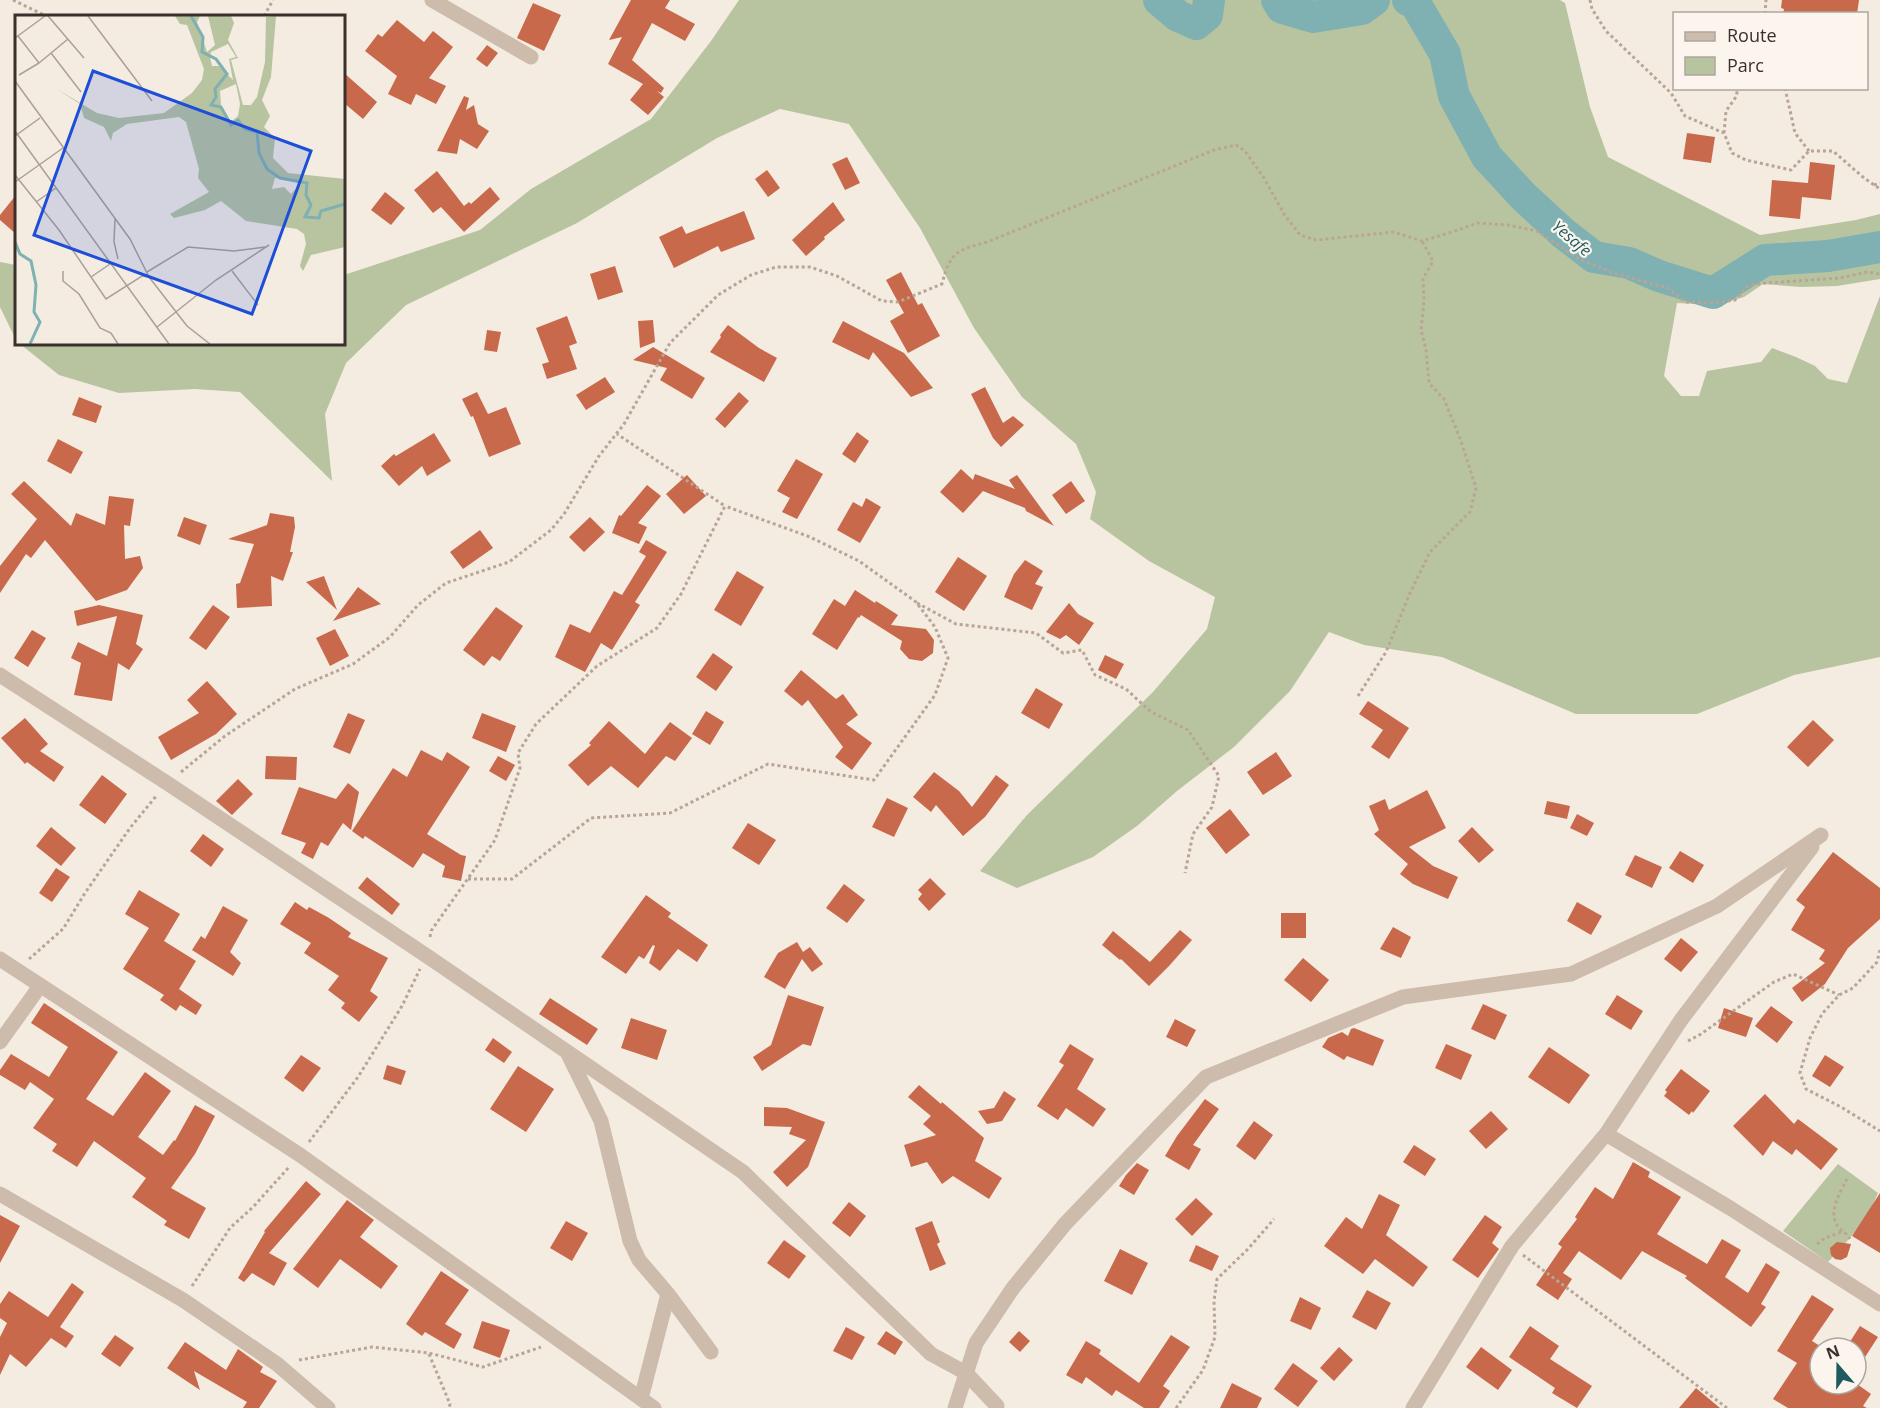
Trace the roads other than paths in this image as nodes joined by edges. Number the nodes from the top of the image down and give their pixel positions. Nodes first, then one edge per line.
1 (432, 0) edge
2 (531, 57) dead end
3 (0, 675) edge
4 (0, 959) edge
5 (40, 986) junction
6 (0, 1042) edge
7 (565, 1049) junction
8 (1606, 1134) junction
9 (0, 1194) edge
10 (668, 1294) junction
11 (1880, 1305) edge
12 (711, 1352) dead end
13 (966, 1373) junction
14 (641, 1399) junction
15 (995, 1407) edge
16 (328, 1408) edge
17 (654, 1408) edge
18 (955, 1408) edge
19 (1413, 1408) edge

1 - 2 street
3 - 7 street
4 - 5 street
5 - 6 street
5 - 14 street
7 - 10 street
7 - 13 street
8 - 11 street
8 - 13 street
8 - 19 street
9 - 16 street
10 - 12 street
10 - 14 street
13 - 15 street
13 - 18 street
14 - 17 street

